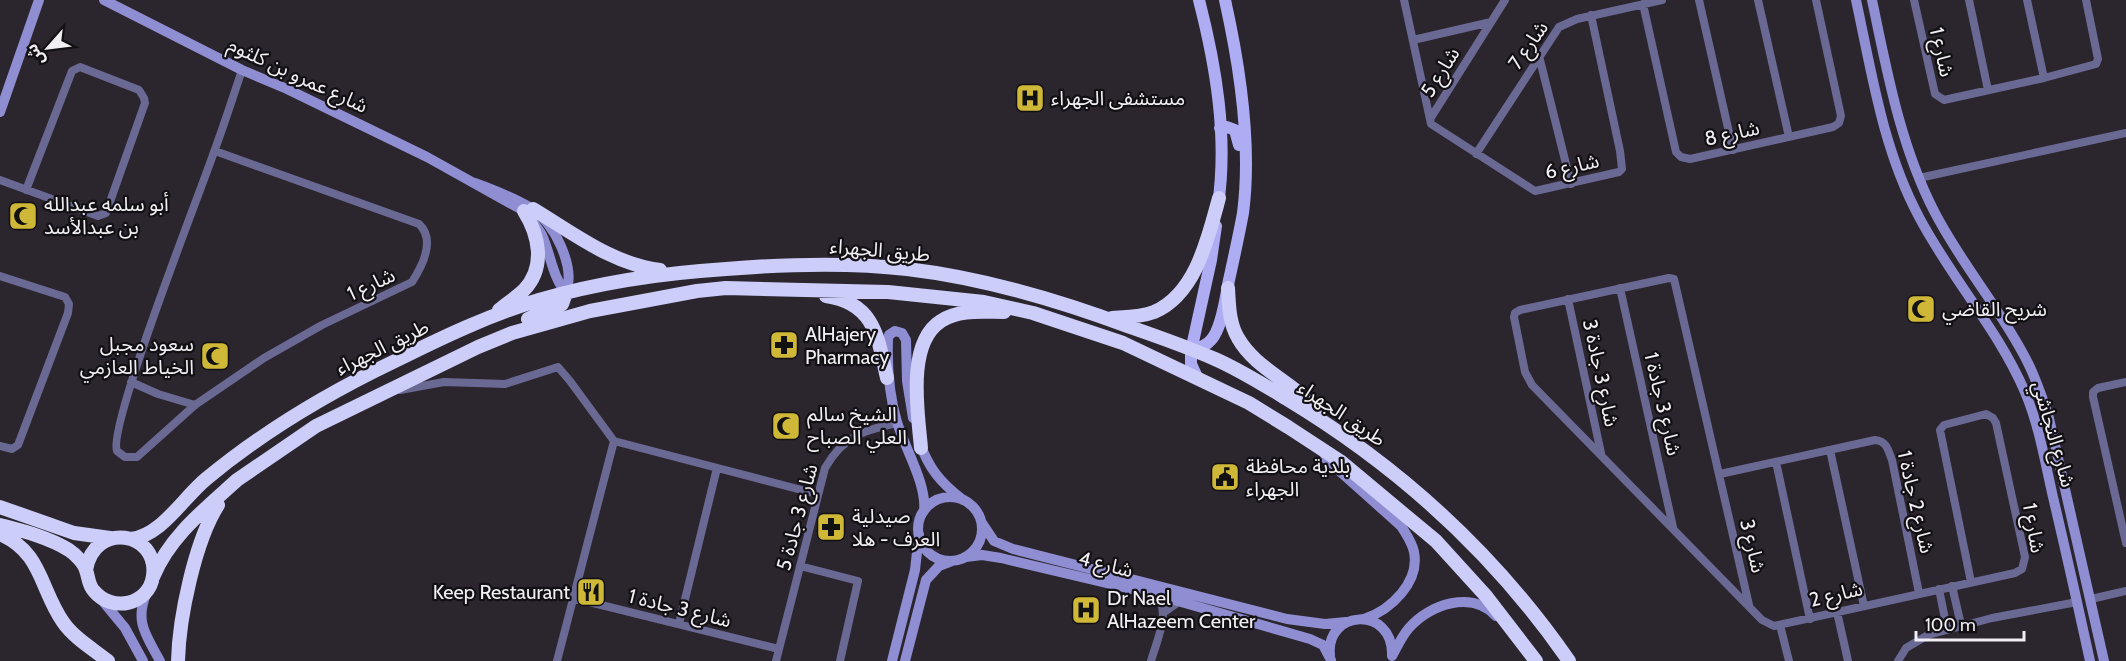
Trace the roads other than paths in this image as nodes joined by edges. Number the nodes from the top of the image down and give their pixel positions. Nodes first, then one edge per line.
1 (39, 0) edge
2 (104, 0) edge
3 (1199, 0) edge
4 (1204, 0) edge
5 (1404, 0) edge
6 (1504, 0) edge
7 (1616, 0) edge
8 (1662, 0) edge
9 (1700, 0) edge
10 (1758, 0) edge
11 (1816, 0) edge
12 (1914, 0) edge
13 (1969, 0) edge
14 (2027, 0) edge
15 (2086, 0) edge
16 (1225, 2) edge
17 (1631, 3) edge
18 (1873, 3) edge
19 (1643, 4) junction
20 (1857, 4) edge
21 (1618, 9) junction
22 (1590, 15) junction
23 (1491, 22) junction
24 (1878, 29) junction
25 (1863, 30) junction
26 (1413, 40) junction
27 (1539, 56) junction
28 (242, 70) junction
29 (2044, 78) junction
30 (1988, 90) junction
31 (0, 112) edge
32 (1430, 119) junction
33 (1220, 128) junction
34 (2126, 133) edge
35 (1789, 137) junction
36 (1733, 150) junction
37 (215, 151) junction
38 (1476, 154) junction
39 (1245, 157) junction
40 (1919, 178) junction
41 (0, 180) edge
42 (1571, 184) junction
43 (26, 190) junction
44 (1219, 198) junction
45 (529, 210) junction
46 (677, 272) junction
47 (0, 276) edge
48 (726, 288) junction
49 (1228, 288) junction
50 (1620, 288) junction
51 (566, 293) junction
52 (1568, 299) junction
53 (590, 311) junction
54 (1033, 313) junction
55 (1107, 318) junction
56 (1059, 321) junction
57 (472, 325) junction
58 (478, 346) junction
59 (1183, 350) junction
60 (1197, 377) junction
61 (887, 378) junction
62 (131, 382) junction
63 (2126, 382) edge
64 (378, 395) junction
65 (195, 405) junction
66 (1275, 419) junction
67 (897, 423) junction
68 (1328, 425) junction
69 (615, 441) junction
70 (0, 446) edge
71 (921, 448) junction
72 (1830, 450) junction
73 (1602, 454) junction
74 (1776, 462) junction
75 (717, 468) junction
76 (1720, 474) junction
77 (2063, 479) junction
78 (237, 480) junction
79 (2050, 481) junction
80 (817, 494) junction
81 (2067, 498) junction
82 (963, 500) junction
83 (2055, 503) junction
84 (0, 507) edge
85 (924, 511) junction
86 (982, 523) junction
87 (0, 525) edge
88 (1674, 527) junction
89 (0, 534) edge
90 (919, 534) junction
91 (114, 537) junction
92 (131, 539) junction
93 (2126, 543) edge
94 (966, 557) junction
95 (953, 561) junction
96 (800, 566) junction
97 (86, 570) junction
98 (1971, 582) junction
99 (151, 584) junction
100 (1952, 586) junction
101 (1939, 589) junction
102 (2126, 591) edge
103 (1919, 593) junction
104 (1157, 595) junction
105 (100, 598) junction
106 (573, 598) junction
107 (2091, 599) junction
108 (1180, 601) junction
109 (2077, 602) junction
110 (1749, 605) junction
111 (1864, 606) junction
112 (1837, 612) junction
113 (1163, 613) junction
114 (1364, 619) junction
115 (1810, 619) junction
116 (1346, 622) junction
117 (678, 624) junction
118 (1780, 625) junction
119 (1961, 626) junction
120 (1947, 629) junction
121 (779, 649) junction
122 (1534, 658) edge
123 (1391, 659) edge
124 (1331, 660) edge
125 (108, 661) edge
126 (143, 661) edge
127 (160, 661) edge
128 (178, 661) edge
129 (557, 661) edge
130 (776, 661) edge
131 (840, 661) edge
132 (892, 661) edge
133 (905, 661) edge
134 (1151, 661) edge
135 (1569, 661) edge
136 (1789, 661) edge
137 (1848, 661) edge
138 (1898, 661) edge
139 (2090, 661) edge
140 (2104, 661) edge

1 - 31 street
2 - 28 street, شارع عمرو بن كلثوم
3 - 33 main road
4 - 16 main road
5 - 26 street, شارع 5
6 - 23 street, شارع 5
7 - 21 street
8 - 19 street
9 - 36 street
10 - 35 street
11 - 35 street, شارع 8
12 - 30 street, شارع 1
13 - 30 street
14 - 29 street
15 - 29 street, شارع 1
16 - 39 main road
17 - 19 street, شارع 7
17 - 21 street, شارع 7
18 - 20 street
18 - 24 street, شارع النجاشي
19 - 36 street, شارع 8
20 - 25 street, شارع النجاشي
21 - 22 street, شارع 7
22 - 27 street, شارع 7
22 - 42 street, شارع 6
23 - 26 street
23 - 32 street, شارع 5
24 - 25 street
24 - 40 street, شارع النجاشي
25 - 79 street, شارع النجاشي
26 - 32 street, شارع 5
27 - 38 street, شارع 7
27 - 42 street
28 - 37 street, شارع 1
28 - 45 street, شارع عمرو بن كلثوم
29 - 30 street, شارع 1
32 - 38 street, شارع 6
33 - 39 main road
33 - 44 main road
34 - 40 street
35 - 36 street, شارع 8
37 - 62 street, شارع 1
37 - 65 street, شارع 1
38 - 42 street, شارع 6
39 - 49 main road
40 - 77 street, شارع النجاشي
41 - 43 street
43 - 43 street
44 - 55 highway
44 - 59 main road
45 - 46 highway
45 - 51 street, شارع عمرو بن كلثوم
45 - 57 highway
46 - 51 highway, طريق الجهراء
46 - 55 highway, طريق الجهراء
47 - 70 street
48 - 53 highway, طريق الجهراء
48 - 54 highway, طريق الجهراء
48 - 61 highway
49 - 59 main road
49 - 68 highway
50 - 52 street, شارع 3
50 - 76 street, شارع 3
50 - 88 street, شارع 3 جادة 1
51 - 53 highway
51 - 57 highway, طريق الجهراء
51 - 58 highway
52 - 73 street, شارع 3 جادة 3
52 - 73 street, شارع 3
53 - 58 highway, طريق الجهراء
54 - 56 highway, طريق الجهراء
54 - 71 highway
55 - 59 highway, طريق الجهراء
56 - 59 highway
56 - 60 highway, طريق الجهراء
57 - 92 highway, طريق الجهراء
58 - 64 highway, طريق الجهراء
59 - 60 main road
59 - 68 highway, طريق الجهراء
60 - 66 highway, طريق الجهراء
61 - 67 street
61 - 71 street
62 - 65 street
62 - 65 street, شارع 1
63 - 93 street
64 - 69 street
64 - 78 highway, طريق الجهراء
66 - 114 street
66 - 122 highway, طريق الجهراء
67 - 80 street, شارع 3 جادة 5
67 - 85 street
68 - 135 highway, طريق الجهراء
69 - 75 street
69 - 106 street
71 - 82 street
72 - 74 street, شارع 2 جادة 1
72 - 103 street, شارع 2 جادة 1
72 - 111 street
73 - 88 street, شارع 3
74 - 76 street, شارع 2 جادة 1
74 - 115 street
75 - 80 street
75 - 117 street
76 - 110 street, شارع 3
77 - 79 street
77 - 81 street, شارع النجاشي
78 - 99 highway, طريق الجهراء
78 - 128 highway
79 - 83 street, شارع النجاشي
80 - 96 street, شارع 3 جادة 5
81 - 83 street
81 - 107 street, شارع النجاشي
82 - 85 street
82 - 86 street
83 - 109 street, شارع النجاشي
84 - 91 highway
85 - 90 street
86 - 94 street
86 - 116 street, شارع 4
87 - 97 highway
88 - 110 street, شارع 3
89 - 125 highway
90 - 95 street
90 - 132 street
91 - 92 highway
91 - 97 highway
92 - 99 highway
94 - 95 street
94 - 104 street, شارع 4
95 - 133 street
96 - 121 street, شارع 3 جادة 5
96 - 131 street
97 - 105 highway
98 - 98 street, شارع 1
98 - 100 street, شارع 2
99 - 105 highway
99 - 127 street
100 - 101 street, شارع 2
100 - 119 street
101 - 103 street, شارع 2
101 - 120 street
102 - 107 street
103 - 111 street, شارع 2
104 - 108 street, شارع 4
104 - 113 street
105 - 126 street
106 - 117 street, شارع 3 جادة 1
106 - 129 street
107 - 140 street, شارع النجاشي
108 - 113 street
108 - 124 street, شارع 4
109 - 119 street
109 - 139 street, شارع النجاشي
110 - 118 street
111 - 112 street, شارع 2
112 - 115 street, شارع 2
112 - 137 street
113 - 134 street
114 - 116 street, شارع 4
114 - 123 street
115 - 118 street, شارع 2
116 - 124 street
117 - 121 street, شارع 3 جادة 1
118 - 136 street
119 - 120 street
120 - 138 street
121 - 130 street, شارع 3 جادة 5
122 - 123 street

